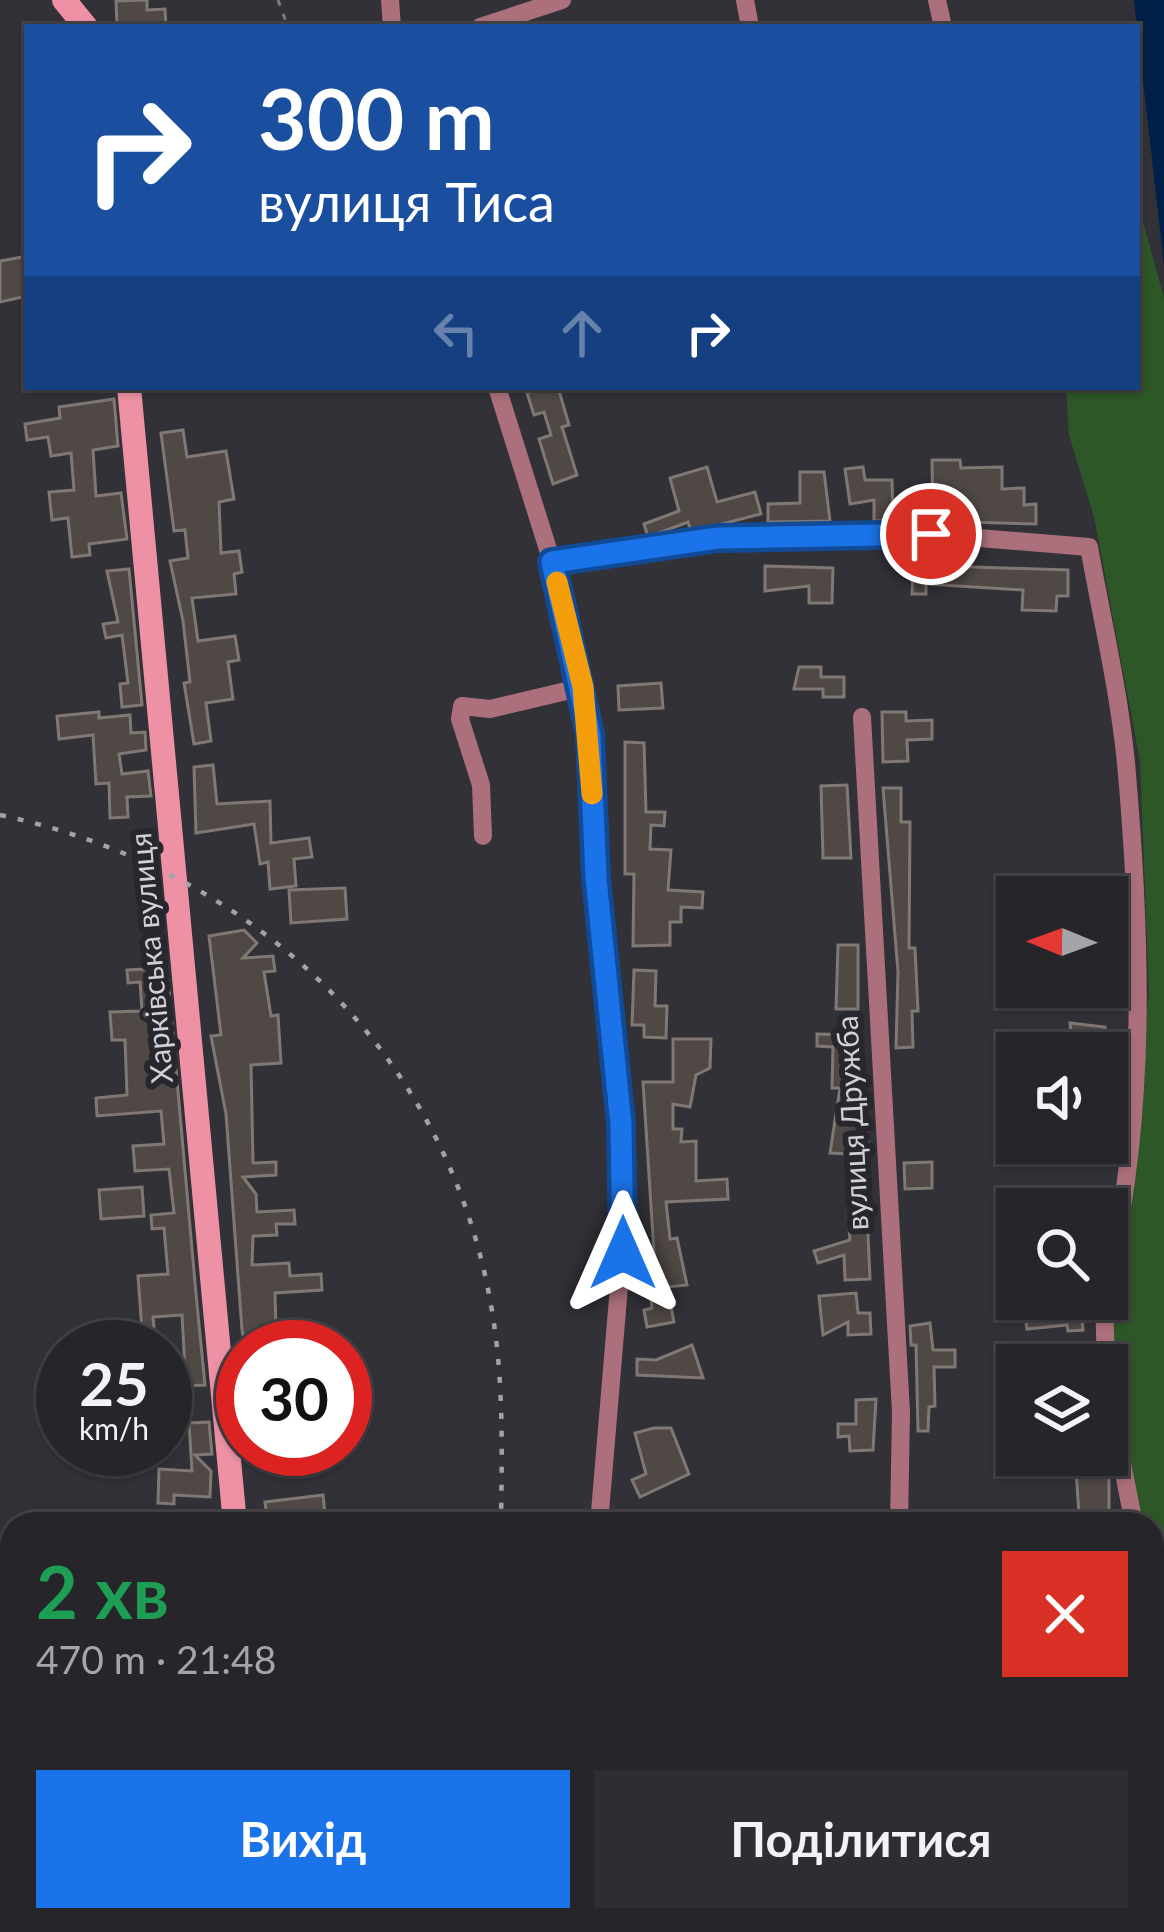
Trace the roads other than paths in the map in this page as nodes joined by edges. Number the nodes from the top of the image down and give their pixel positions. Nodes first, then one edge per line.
1 (64, 0) edge
2 (562, 0) edge
3 (85, 24) edge
4 (489, 24) edge
5 (129, 390) edge
6 (498, 390) edge
7 (552, 562) junction
8 (583, 687) junction
9 (862, 717) dead end
10 (483, 836) dead end
11 (1125, 1188) edge
12 (1125, 1476) edge
13 (235, 1512) edge
14 (600, 1512) edge
15 (899, 1512) edge
16 (1132, 1512) edge

1 - 3 street
2 - 4 street
5 - 13 street, Харківська вулиця
6 - 7 street
7 - 8 street
7 - 11 street
8 - 10 street
8 - 14 street
9 - 15 street, вулиця Дружба
12 - 16 street

